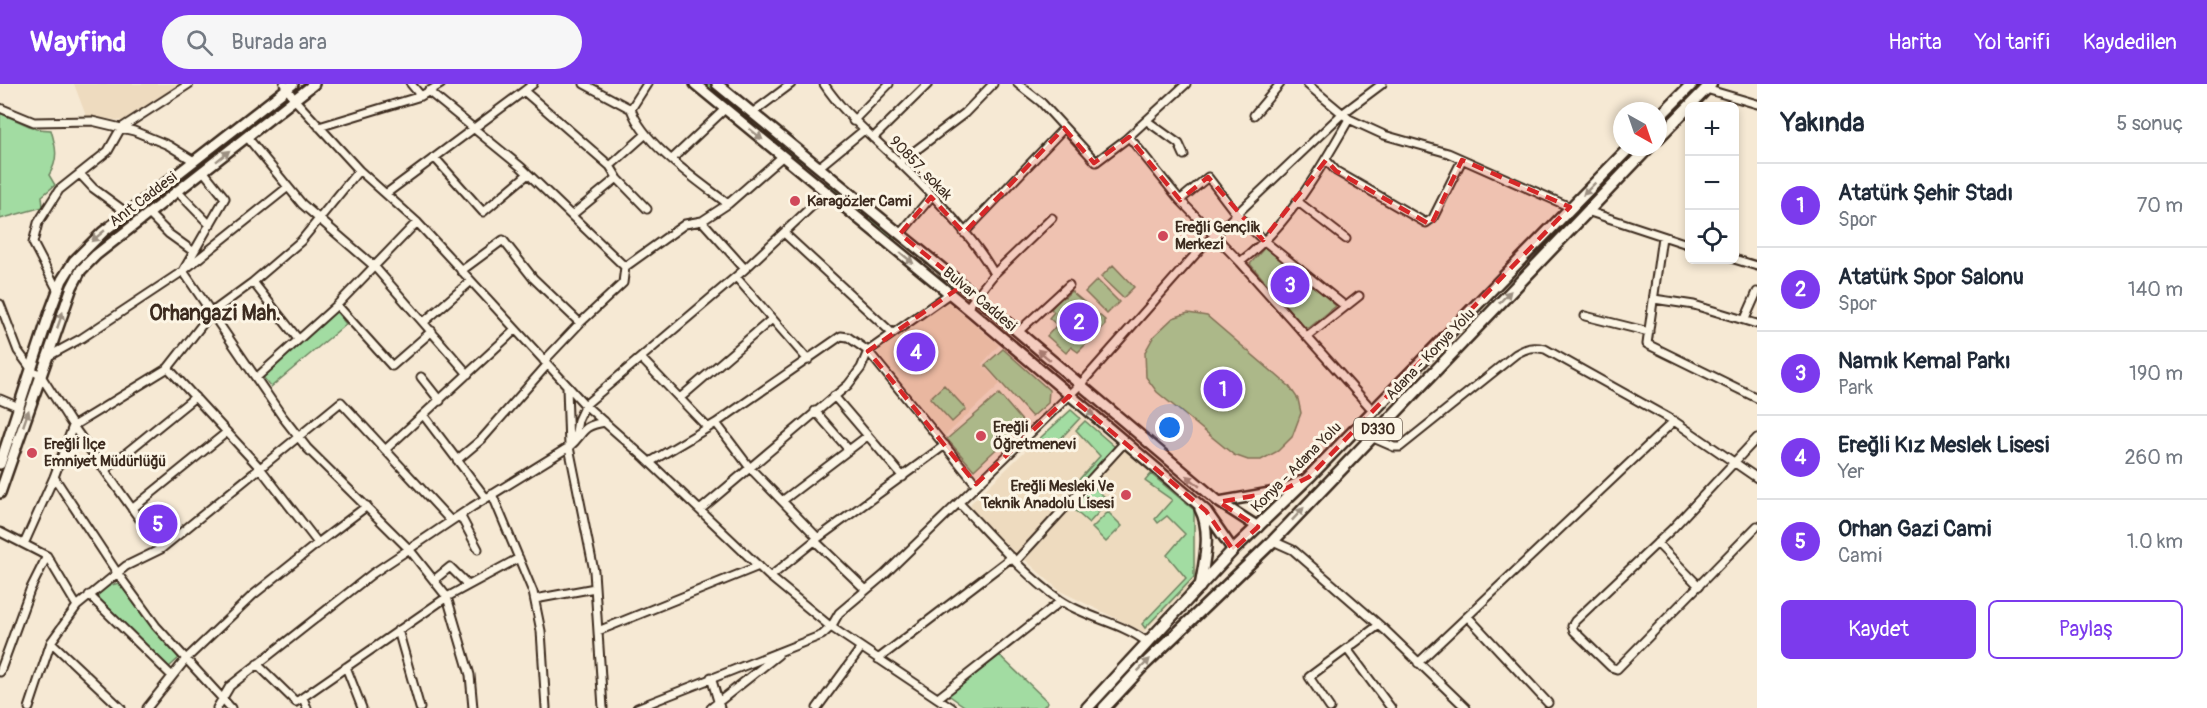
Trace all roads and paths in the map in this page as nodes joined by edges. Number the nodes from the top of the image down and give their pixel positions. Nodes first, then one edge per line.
1 (189, 84) edge
2 (314, 84) edge
3 (411, 84) edge
4 (441, 84) edge
5 (533, 84) edge
6 (584, 84) edge
7 (647, 84) edge
8 (695, 84) edge
9 (717, 84) edge
10 (791, 84) edge
11 (824, 84) edge
12 (889, 84) edge
13 (928, 84) edge
14 (993, 84) edge
15 (1018, 84) edge
16 (1186, 84) edge
17 (1280, 84) edge
18 (1306, 84) edge
19 (1382, 84) edge
20 (1692, 84) edge
21 (289, 85) edge
22 (1708, 86) edge
23 (428, 91) junction
24 (524, 91) junction
25 (421, 96) junction
26 (294, 99) junction
27 (1757, 104) edge
28 (0, 108) edge
29 (631, 108) junction
30 (725, 109) junction
31 (1667, 109) edge
32 (752, 113) junction
33 (1254, 115) dead end
34 (1345, 117) junction
35 (853, 121) junction
36 (1147, 121) junction
37 (319, 127) junction
38 (122, 128) junction
39 (1064, 128) junction
40 (1667, 129) edge
41 (472, 130) junction
42 (864, 130) junction
43 (646, 134) junction
44 (248, 137) junction
45 (1129, 137) junction
46 (873, 138) junction
47 (1184, 155) dead end
48 (783, 156) junction
49 (1621, 156) edge
50 (1640, 156) edge
51 (435, 158) junction
52 (672, 159) junction
53 (1326, 160) junction
54 (1462, 160) junction
55 (194, 161) junction
56 (899, 163) junction
57 (610, 166) junction
58 (819, 167) junction
59 (358, 170) junction
60 (204, 172) junction
61 (80, 174) junction
62 (528, 174) junction
63 (617, 178) junction
64 (288, 187) junction
65 (178, 192) junction
66 (827, 192) junction
67 (387, 193) junction
68 (931, 197) junction
69 (1180, 200) junction
70 (1297, 201) junction
71 (728, 204) junction
72 (1570, 207) junction
73 (647, 209) dead end
74 (1587, 211) junction
75 (127, 213) junction
76 (149, 214) junction
77 (572, 215) junction
78 (1238, 215) junction
79 (1052, 218) dead end
80 (320, 220) junction
81 (702, 221) junction
82 (417, 222) junction
83 (210, 225) junction
84 (784, 233) junction
85 (964, 233) junction
86 (900, 234) junction
87 (1213, 237) junction
88 (1662, 237) junction
89 (1347, 239) dead end
90 (1263, 240) junction
91 (1685, 244) edge
92 (194, 252) junction
93 (1739, 261) edge
94 (1240, 262) junction
95 (374, 266) junction
96 (1757, 266) edge
97 (625, 267) junction
98 (745, 269) junction
99 (461, 271) junction
100 (183, 272) junction
101 (994, 274) junction
102 (736, 278) junction
103 (253, 282) junction
104 (470, 282) junction
105 (1069, 285) dead end
106 (58, 291) junction
107 (1757, 292) edge
108 (949, 294) junction
109 (1359, 296) dead end
110 (977, 297) junction
111 (1654, 299) junction
112 (0, 304) edge
113 (337, 305) junction
114 (1345, 306) junction
115 (967, 308) junction
116 (212, 312) junction
117 (1585, 316) dead end
118 (772, 319) junction
119 (1745, 319) junction
120 (424, 322) junction
121 (580, 322) junction
122 (1757, 324) edge
123 (515, 330) junction
124 (432, 331) junction
125 (1018, 332) junction
126 (1649, 332) junction
127 (892, 333) junction
128 (1307, 338) junction
129 (298, 339) junction
130 (868, 351) junction
131 (47, 357) junction
132 (641, 358) junction
133 (808, 360) junction
134 (545, 363) junction
135 (168, 369) junction
136 (32, 370) junction
137 (468, 374) junction
138 (41, 376) junction
139 (421, 377) dead end
140 (256, 378) junction
141 (1079, 386) junction
142 (567, 387) junction
143 (834, 396) junction
144 (1068, 396) junction
145 (195, 397) junction
146 (680, 398) junction
147 (1757, 398) edge
148 (0, 399) edge
149 (440, 400) junction
150 (585, 405) junction
151 (1369, 406) dead end
152 (19, 407) junction
153 (815, 411) junction
154 (424, 416) junction
155 (1674, 421) junction
156 (605, 422) junction
157 (716, 423) junction
158 (73, 426) junction
159 (708, 428) junction
160 (227, 432) junction
161 (298, 436) junction
162 (866, 436) junction
163 (1371, 436) junction
164 (1757, 438) edge
165 (576, 441) junction
166 (1125, 442) junction
167 (945, 445) junction
168 (569, 447) junction
169 (385, 450) junction
170 (849, 450) junction
171 (1, 458) edge
172 (457, 460) junction
173 (650, 462) junction
174 (1735, 462) junction
175 (260, 468) junction
176 (750, 468) junction
177 (105, 470) junction
178 (54, 477) junction
179 (903, 477) junction
180 (1309, 477) junction
181 (1757, 478) edge
182 (976, 484) junction
183 (0, 493) edge
184 (489, 496) junction
185 (782, 501) junction
186 (1219, 502) junction
187 (959, 503) junction
188 (1198, 504) junction
189 (367, 506) junction
190 (132, 509) junction
191 (700, 510) junction
192 (460, 515) junction
193 (451, 521) junction
194 (1757, 526) edge
195 (1258, 527) junction
196 (0, 532) edge
197 (816, 539) junction
198 (1273, 541) junction
199 (318, 543) junction
200 (1657, 543) junction
201 (24, 544) junction
202 (161, 549) junction
203 (410, 549) junction
204 (478, 549) dead end
205 (1233, 550) junction
206 (47, 556) junction
207 (519, 558) junction
208 (1014, 559) junction
209 (1249, 565) junction
210 (759, 567) junction
211 (118, 574) junction
212 (770, 577) junction
213 (434, 580) junction
214 (468, 585) junction
215 (1699, 586) junction
216 (595, 588) junction
217 (1200, 588) junction
218 (866, 591) junction
219 (89, 595) junction
220 (447, 597) junction
221 (535, 599) junction
222 (1061, 601) junction
223 (77, 606) junction
224 (1468, 617) junction
225 (1379, 625) junction
226 (831, 627) junction
227 (398, 630) junction
228 (598, 631) junction
229 (51, 642) junction
230 (1147, 642) junction
231 (861, 648) junction
232 (1347, 649) junction
233 (785, 650) junction
234 (186, 659) junction
235 (878, 659) junction
236 (1418, 663) junction
237 (257, 664) junction
238 (346, 667) junction
239 (0, 672) edge
240 (172, 676) junction
241 (711, 677) junction
242 (222, 698) junction
243 (303, 698) junction
244 (938, 698) junction
245 (658, 699) junction
246 (1548, 703) dead end
247 (719, 705) edge
248 (29, 708) edge
249 (122, 708) edge
250 (147, 708) edge
251 (217, 708) edge
252 (231, 708) edge
253 (307, 708) edge
254 (363, 708) edge
255 (420, 708) edge
256 (473, 708) edge
257 (546, 708) edge
258 (603, 708) edge
259 (637, 708) edge
260 (662, 708) edge
261 (711, 708) edge
262 (817, 708) edge
263 (952, 708) edge
264 (1087, 708) edge
265 (1104, 708) edge
266 (1330, 708) edge
267 (1391, 708) edge
268 (1466, 708) edge

1 - 38 street
2 - 26 main road, Anıt Caddesi
3 - 25 street
4 - 23 street
5 - 24 street
6 - 29 street
7 - 29 street
8 - 30 main road, Bulvar Caddesi
9 - 32 main road
10 - 32 street
11 - 35 street, 90857. sokak
12 - 35 street
13 - 46 street
14 - 56 street
15 - 39 street
16 - 36 street
17 - 33 street
18 - 34 street
19 - 34 street
20 - 22 highway
20 - 31 highway
21 - 26 street
21 - 55 main road
22 - 27 street
22 - 40 highway
23 - 25 street
23 - 41 street
24 - 41 street
24 - 57 street
25 - 37 street
26 - 37 street
26 - 44 main road, Anıt Caddesi
28 - 38 street
29 - 43 street
30 -> 48 main road, Bulvar Caddesi
30 - 52 street
32 - 58 main road
34 - 53 street
34 - 54 street
34 - 78 street
35 - 42 street, 90857. sokak
36 - 45 street
36 - 47 street
37 - 59 street
38 - 55 street
38 - 61 street
39 - 45 street
39 - 85 street
41 - 51 street
41 - 62 street
42 - 46 street, 90857. sokak
42 - 58 street
43 - 52 street
43 - 57 street
60 -> 44 main road, Anıt Caddesi
44 - 64 street
45 - 69 street
46 - 56 street, 90857. sokak
48 - 66 main road, Bulvar Caddesi
48 - 71 street
49 -> 72 highway, Konya - Adana Yolu / D330
50 - 74 highway, Adana - Konya Yolu / D330
51 - 62 street
51 - 67 street
52 - 71 street
53 - 54 street
53 - 70 street
54 - 72 street
55 - 75 main road
56 - 68 street, 90857. sokak
57 - 63 street
58 - 86 main road
59 - 67 street
59 - 80 street
60 - 65 main road, Anıt Caddesi
60 - 83 street
61 - 75 street
61 - 106 street
62 - 77 street
63 - 73 street
63 - 77 street
64 - 80 street
64 - 100 street
65 - 76 main road, Anıt Caddesi
65 - 83 street
66 - 84 street
66 -> 108 main road, Bulvar Caddesi
67 - 82 street
68 - 85 street, 90857. sokak
68 - 86 street
69 - 78 street
69 - 87 street
70 - 89 street
70 - 90 street
71 - 81 street
72 - 180 highway, Konya - Adana Yolu / D330
74 - 88 street
163 -> 74 highway, Adana - Konya Yolu / D330
75 -> 106 main road
76 - 92 street
131 -> 76 main road, Anıt Caddesi
77 - 97 street
78 - 87 street
78 - 90 street
79 - 101 street
80 - 95 street
80 - 103 street
81 - 97 street
81 - 98 street
82 - 95 street
82 - 99 street
83 - 92 street
84 - 98 street
84 - 127 street
85 - 101 street, 90857. sokak
86 - 110 main road
87 - 94 street
87 - 141 street
88 - 91 street
88 - 111 street
90 - 94 street
90 - 114 street
92 - 100 street
93 - 96 street
94 - 128 street
95 - 113 street
95 - 120 street
97 - 121 street
98 - 102 street
99 - 104 street
99 - 121 street
100 - 116 street
100 - 131 street
101 - 110 street
102 - 118 street
102 - 132 street
103 - 116 street
103 - 129 street
104 - 120 street
104 - 123 street
105 - 125 street
106 - 136 main road
107 - 119 street
108 - 115 main road, Bulvar Caddesi
108 - 127 street
109 - 114 street
110 - 115 street
110 - 125 main road
111 - 119 street
111 - 126 street
112 - 136 street
113 - 124 street
113 - 129 street
114 - 128 street
115 - 144 main road, Bulvar Caddesi
116 - 135 street
116 - 140 street
117 - 126 street
118 - 133 street
118 - 146 street
119 - 122 street
120 - 124 street
121 - 134 street
123 - 134 street
123 - 137 street
124 - 137 street
141 -> 125 main road
126 - 147 street
127 - 130 street
128 - 151 street
129 - 140 street
130 - 133 street
130 - 143 street
130 - 167 street
131 - 138 main road, Anıt Caddesi
132 - 146 street
132 - 150 street
133 - 157 street
134 - 142 street
134 - 172 street
135 - 145 street
135 - 158 street
136 - 138 street
136 - 152 main road
137 - 149 street
138 - 158 street
183 -> 138 main road, Anıt Caddesi
139 - 149 street
140 - 161 street
141 - 144 street
186 -> 141 main road
142 - 150 street
142 - 168 street
143 - 153 street
143 - 162 street
144 -> 166 main road, Bulvar Caddesi
144 - 182 street
145 - 160 street
145 - 177 street
146 - 159 street
148 - 152 street
149 - 154 street
150 - 156 street
150 - 165 street
152 - 171 main road
153 - 170 street
153 - 176 street
154 - 169 street
154 - 172 street
155 - 163 street
155 - 174 street
155 - 224 street
156 - 165 street
156 - 173 street
157 - 159 street
157 - 176 street
158 - 177 street
158 - 178 street
159 - 173 street
160 - 175 street
160 - 190 street
161 - 169 street
161 - 175 street
161 - 189 street
162 - 170 street
162 - 179 street
198 -> 163 highway, Adana - Konya Yolu / D330
164 - 174 street
165 - 168 street
166 - 188 main road, Bulvar Caddesi
166 - 208 street
167 - 179 street
167 - 182 street
168 - 184 street
168 - 216 street
169 - 193 street
170 - 185 street
172 - 184 street
173 - 191 street
174 - 181 street
174 - 200 street
175 - 199 street
175 - 202 street
176 - 185 street
176 - 191 street
177 - 190 street
178 - 201 street
178 - 211 street
179 - 197 street
180 - 186 main road
180 - 195 highway, Konya - Adana Yolu / D330
182 - 187 street
184 - 192 street
184 - 207 street
185 - 197 street
186 - 195 main road
187 - 208 street
187 - 218 street
188 - 205 main road, Bulvar Caddesi
188 - 217 main road
189 - 199 street
189 - 203 street
190 - 202 street
191 - 210 street
192 - 193 street
192 - 204 street
193 - 203 street
194 - 215 street
195 - 198 highway
195 - 205 highway, Konya - Adana Yolu / D330
196 - 201 street
197 - 212 street
197 - 218 street
198 - 209 highway, Adana - Konya Yolu / D330
198 - 225 street
199 - 234 street
200 - 215 street
200 - 215 street
201 - 206 street
202 - 211 street
203 - 213 street
203 - 237 street
205 - 209 highway
205 - 217 highway, Konya - Adana Yolu / D330
206 - 223 street
206 - 239 street
207 - 214 street
207 - 221 street
208 - 222 street
208 - 235 street
265 -> 209 highway, Adana - Konya Yolu / D330
210 - 212 street
210 - 228 street
211 - 219 street
211 - 234 street
212 - 226 street
213 - 214 street
213 - 220 street
214 - 220 street
216 - 221 street
216 - 228 street
217 - 230 highway, Konya - Adana Yolu / D330
218 - 226 street
219 - 223 street
219 - 240 street
220 - 227 street
220 - 256 street
221 - 257 street
222 - 230 street
222 - 244 street
223 - 229 street
224 - 236 street
224 - 246 street
225 - 232 street
225 - 236 street
226 - 231 street
226 - 233 street
227 - 238 street
227 - 255 street
228 - 258 street
229 - 248 street
229 - 249 street
230 - 264 highway, Konya - Adana Yolu / D330
231 - 235 street
231 - 262 street
232 - 266 street
232 - 267 street
233 - 241 street
233 - 247 street
234 - 240 street
234 - 242 street
235 - 244 street
236 - 268 street
237 - 242 street
237 - 243 street
238 - 243 street
238 - 254 street
240 - 250 street
241 - 245 street
241 - 247 street
242 - 251 street
242 - 252 street
243 - 253 street
244 - 263 street
245 - 259 street
245 - 260 street
247 - 261 street

